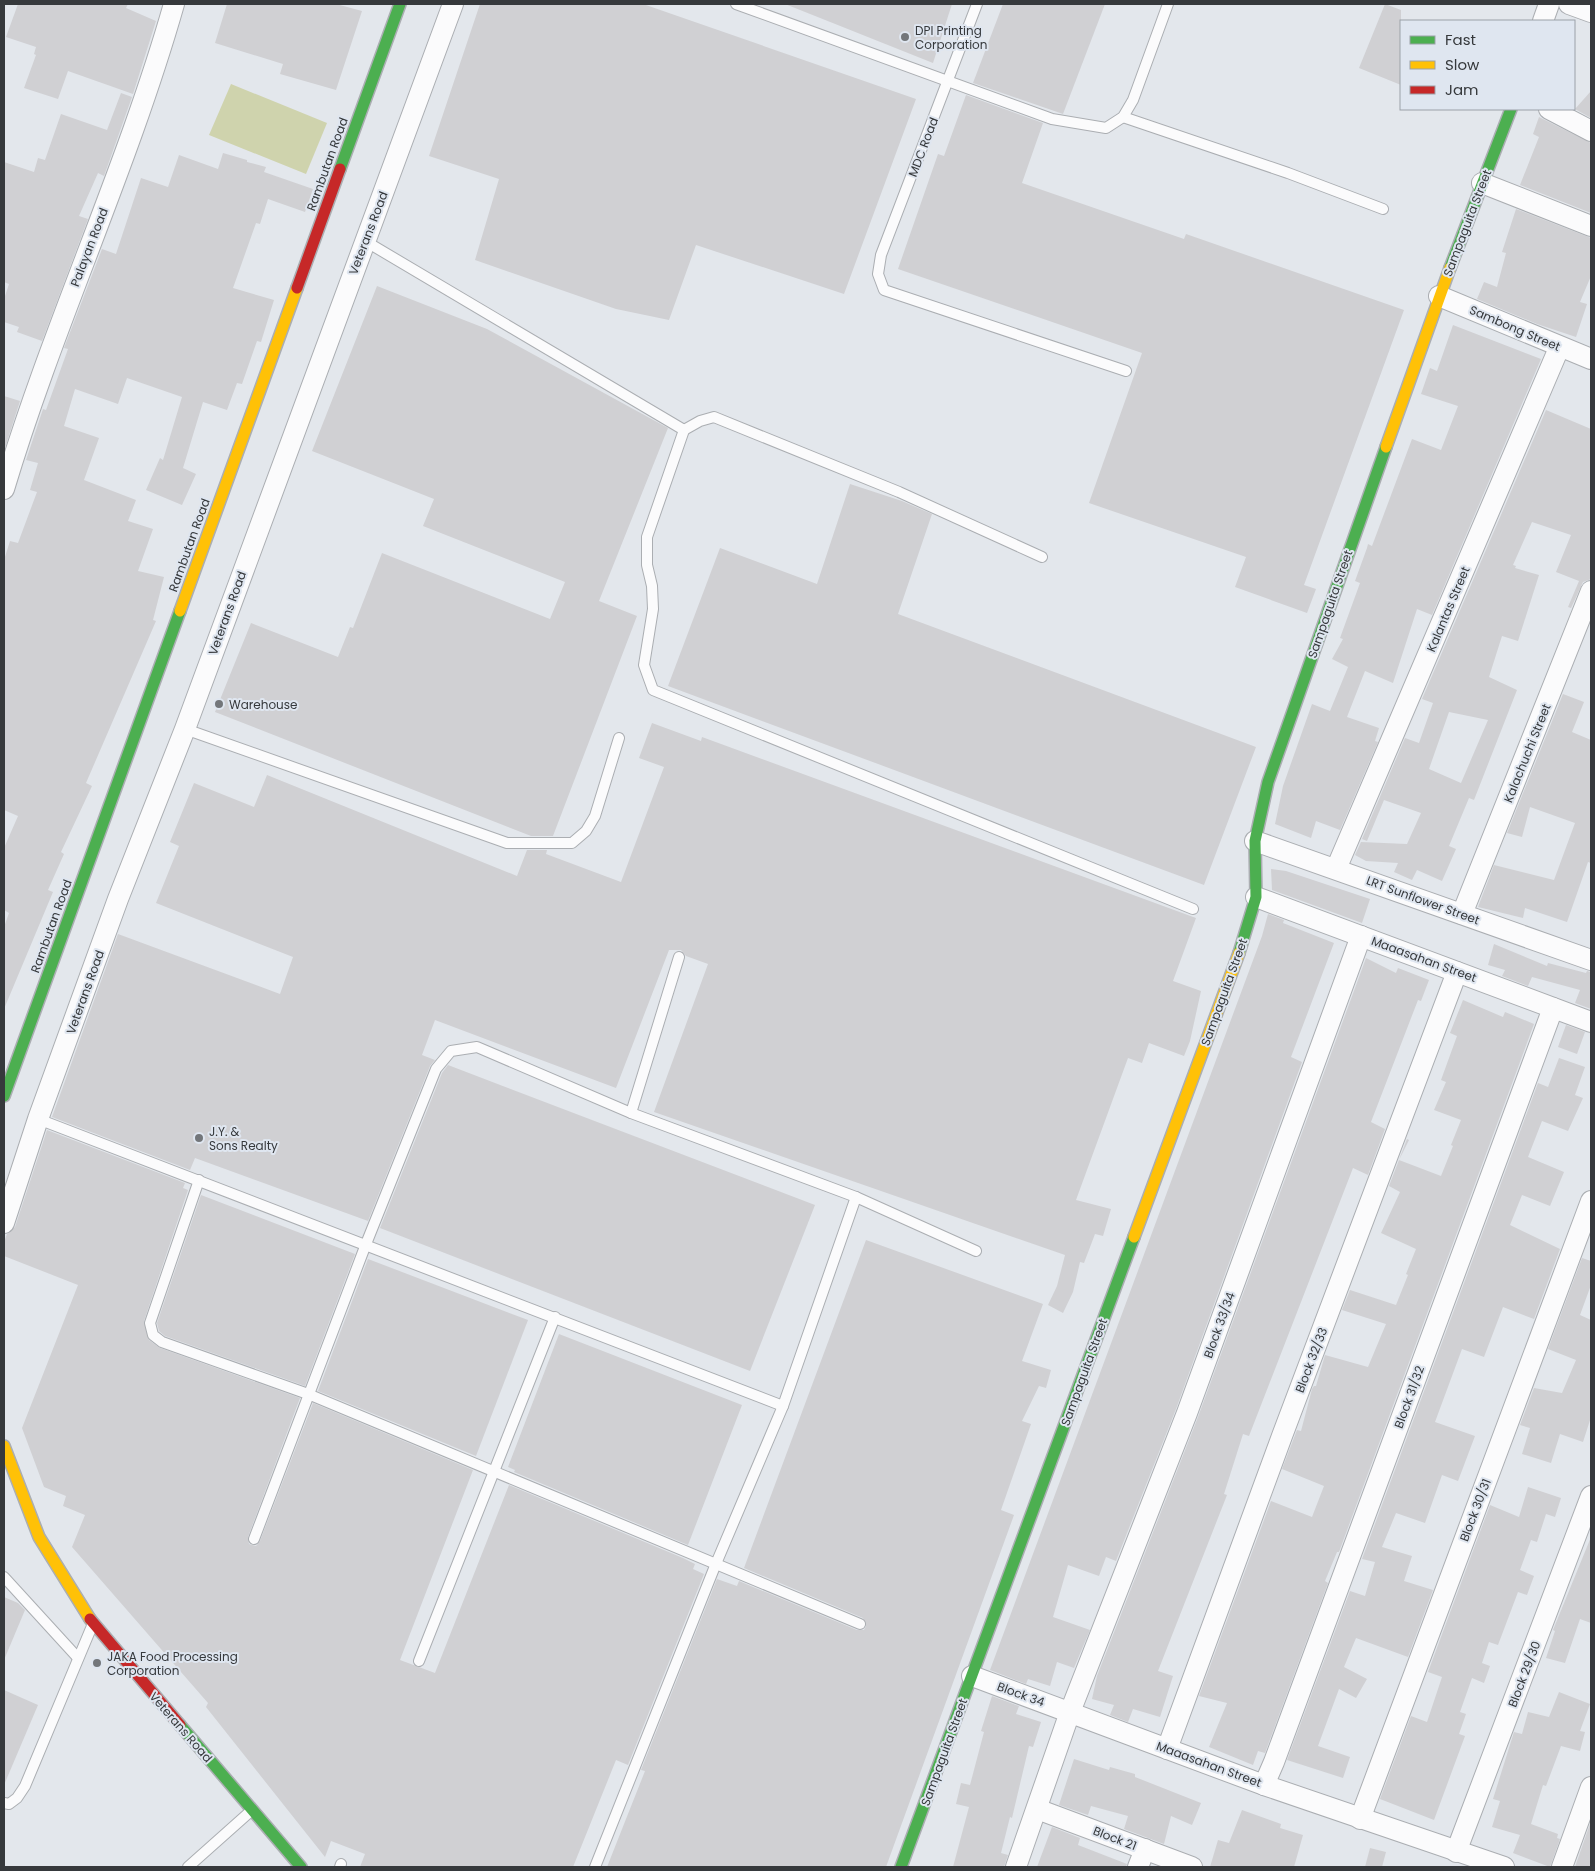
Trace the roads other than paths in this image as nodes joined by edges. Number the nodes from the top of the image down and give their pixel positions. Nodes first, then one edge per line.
1 (174, 4) edge
2 (400, 4) edge
3 (453, 4) edge
4 (736, 4) edge
5 (977, 4) edge
6 (1168, 4) edge
7 (1549, 4) edge
8 (1569, 4) edge
9 (1591, 12) edge
10 (1543, 20) edge
11 (949, 79) junction
12 (1511, 110) edge
13 (1551, 110) edge
14 (1123, 117) junction
15 (1591, 131) edge
16 (1482, 183) junction
17 (1383, 209) dead end
18 (1591, 226) edge
19 (365, 241) junction
20 (1439, 296) junction
21 (1559, 348) junction
22 (1591, 359) edge
23 (1126, 371) dead end
24 (684, 430) junction
25 (4, 489) edge
26 (1042, 557) dead end
27 (1591, 591) edge
28 (185, 729) junction
29 (619, 738) dead end
30 (1255, 840) junction
31 (1336, 870) junction
32 (1256, 897) junction
33 (1193, 909) dead end
34 (1462, 914) junction
35 (1361, 936) junction
36 (1590, 955) edge
37 (679, 957) dead end
38 (1457, 972) junction
39 (1553, 1008) junction
40 (1591, 1022) edge
41 (4, 1096) edge
42 (631, 1113) junction
43 (38, 1119) junction
44 (199, 1180) junction
45 (856, 1197) junction
46 (1591, 1201) edge
47 (4, 1223) edge
48 (366, 1244) junction
49 (976, 1251) dead end
50 (555, 1317) junction
51 (308, 1394) junction
52 (784, 1406) junction
53 (4, 1446) edge
54 (494, 1470) junction
55 (1591, 1496) edge
56 (254, 1539) dead end
57 (715, 1566) junction
58 (4, 1578) edge
59 (93, 1624) junction
60 (860, 1624) dead end
61 (78, 1658) junction
62 (419, 1661) dead end
63 (972, 1676) junction
64 (1070, 1712) junction
65 (1167, 1749) junction
66 (1264, 1785) junction
67 (1591, 1787) edge
68 (4, 1803) edge
69 (1037, 1809) junction
70 (253, 1810) junction
71 (1360, 1819) junction
72 (1456, 1852) junction
73 (1141, 1858) edge
74 (188, 1867) edge
75 (301, 1867) edge
76 (595, 1867) edge
77 (901, 1867) edge
78 (1016, 1867) edge
79 (1192, 1867) edge
80 (1504, 1867) edge
81 (1562, 1867) edge

1 - 25 street, Palayan Road
2 - 41 street, Rambutan Road
3 - 19 street, Veterans Road
4 - 11 lane
5 - 11 lane, MDC Road
6 - 14 lane
7 - 10 street
8 - 9 street
11 - 14 lane
11 - 23 lane, MDC Road
12 - 16 street, Sampaguita Street
13 - 15 street
14 - 17 lane
16 - 18 street
16 - 20 street, Sampaguita Street
19 - 24 lane
19 - 28 street, Veterans Road
20 - 21 street, Sambong Street
20 - 30 street, Sampaguita Street
21 - 22 street, Sambong Street
21 - 31 street, Kalantas Street
24 - 26 lane
24 - 33 lane
27 - 34 street, Kalachuchi Street
28 - 29 lane
28 - 43 street, Veterans Road
30 - 31 street, LRT Sunflower Street
30 - 32 street, Sampaguita Street
31 - 34 street, LRT Sunflower Street
32 - 35 street, Maaasahan Street
32 - 63 street, Sampaguita Street
34 - 36 street, LRT Sunflower Street
35 - 38 street, Maaasahan Street
35 - 64 street, Block 33/34
37 - 42 lane
38 - 39 street, Maaasahan Street
38 - 65 street, Block 32/33
39 - 40 street, Maaasahan Street
39 - 66 street, Block 31/32
42 - 45 lane
42 - 48 lane
43 - 44 lane
43 - 47 street, Veterans Road
44 - 48 lane
44 - 51 lane
45 - 49 lane
45 - 52 lane
46 - 71 street, Block 30/31
48 - 50 lane
48 - 51 lane
50 - 52 lane
50 - 54 lane
51 - 54 lane
51 - 56 lane
52 - 57 lane
53 - 59 street, Veterans Road
54 - 57 lane
54 - 62 lane
55 - 72 street, Block 29/30
57 - 60 lane
57 - 76 lane
58 - 61 lane
59 - 61 lane
59 - 70 street, Veterans Road
61 - 68 lane
63 - 64 street, Block 34
63 - 77 street, Sampaguita Street
64 - 65 street, Maaasahan Street
64 - 69 street
65 - 66 street, Maaasahan Street
66 - 71 street, Maaasahan Street
67 - 81 street
69 - 73 street, Block 21
69 - 78 street
70 - 74 lane
70 - 75 street, Veterans Road
71 - 72 street, Maaasahan Street
72 - 80 street, Maaasahan Street
73 - 79 street, Block 21

